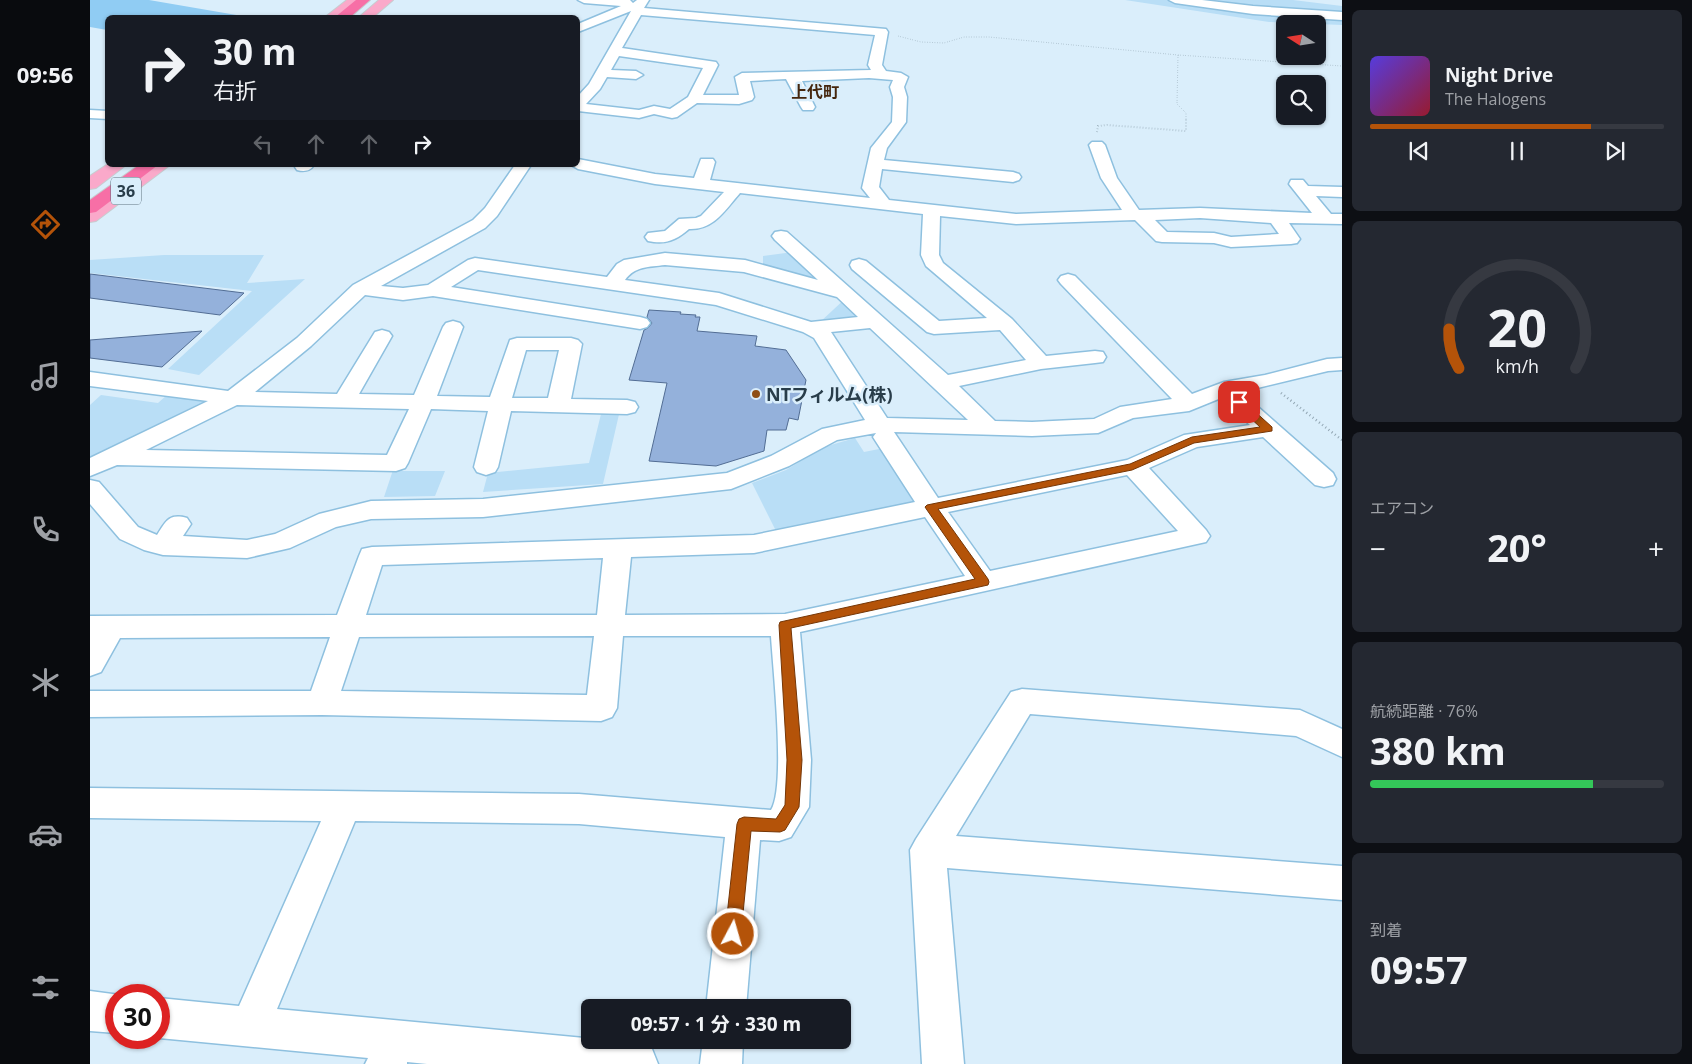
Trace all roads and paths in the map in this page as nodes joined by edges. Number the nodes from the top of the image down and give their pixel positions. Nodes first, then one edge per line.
1 (355, 0) edge
2 (364, 0) edge
3 (379, 0) edge
4 (388, 0) edge
5 (584, 0) edge
6 (1175, 0) edge
7 (1317, 2) dead end
8 (640, 5) edge
9 (1342, 6) edge
10 (334, 15) edge
11 (344, 15) edge
12 (358, 15) edge
13 (368, 15) edge
14 (1342, 16) edge
15 (580, 27) edge
16 (882, 32) junction
17 (614, 51) junction
18 (1178, 55) junction
19 (1342, 66) edge
20 (601, 73) junction
21 (636, 75) dead end
22 (881, 75) junction
23 (793, 77) junction
24 (694, 100) junction
25 (580, 103) edge
26 (580, 105) edge
27 (808, 107) dead end
28 (90, 114) edge
29 (105, 115) edge
30 (1097, 145) joint
31 (877, 158) junction
32 (977, 161) dead end
33 (707, 162) dead end
34 (580, 164) edge
35 (954, 165) junction
36 (115, 167) edge
37 (127, 167) edge
38 (147, 167) edge
39 (159, 167) edge
40 (522, 167) edge
41 (1013, 177) dead end
42 (90, 184) edge
43 (701, 184) junction
44 (737, 188) junction
45 (1342, 192) edge
46 (90, 193) edge
47 (882, 203) junction
48 (90, 208) edge
49 (932, 209) junction
50 (1137, 215) junction
51 (90, 217) edge
52 (1277, 218) junction
53 (1334, 219) edge
54 (781, 236) dead end
55 (654, 237) dead end
56 (859, 265) dead end
57 (585, 280) junction
58 (1068, 280) dead end
59 (612, 284) junction
60 (360, 288) junction
61 (433, 290) junction
62 (845, 294) junction
63 (565, 310) junction
64 (876, 321) junction
65 (640, 323) dead end
66 (1005, 323) junction
67 (453, 326) dead end
68 (810, 328) junction
69 (382, 336) dead end
70 (1096, 356) dead end
71 (1041, 363) junction
72 (1342, 364) edge
73 (90, 379) edge
74 (1266, 381) junction
75 (944, 383) junction
76 (1224, 389) junction
77 (234, 398) junction
78 (344, 400) junction
79 (423, 402) junction
80 (500, 404) junction
81 (1188, 404) junction
82 (558, 406) junction
83 (626, 407) dead end
84 (982, 421) junction
85 (878, 424) junction
86 (1268, 429) junction
87 (1342, 440) edge
88 (100, 463) edge
89 (1132, 466) junction
90 (486, 468) dead end
91 (1324, 479) dead end
92 (90, 488) edge
93 (931, 507) junction
94 (178, 524) dead end
95 (163, 546) junction
96 (618, 548) junction
97 (983, 582) junction
98 (785, 625) junction
99 (348, 626) junction
100 (101, 627) edge
101 (610, 627) junction
102 (90, 664) edge
103 (322, 703) junction
104 (90, 704) edge
105 (1342, 744) edge
106 (90, 803) edge
107 (345, 805) junction
108 (744, 824) junction
109 (928, 850) junction
110 (1342, 883) edge
111 (727, 999) edge
112 (90, 1011) edge
113 (105, 1012) edge
114 (170, 1019) edge
115 (250, 1027) junction
116 (722, 1049) edge
117 (390, 1052) edge
118 (636, 1064) edge
119 (721, 1064) edge
120 (943, 1064) edge

1 - 10 main road
2 - 11 highway
3 - 12 highway
4 - 13 main road
5 - 8 street
6 - 14 street
7 - 9 street
8 - 15 street
8 - 16 street
8 - 17 street
16 - 18 path
16 - 22 street
17 - 20 street
17 - 24 street
18 - 19 path
18 - 30 path
20 - 21 street
20 - 25 street
22 - 23 street
22 - 31 street
23 - 24 street
23 - 27 street
24 - 26 street
28 - 29 street
30 - 50 street
31 - 35 street
31 - 47 street
32 - 35 street
33 - 43 street
34 - 43 street
35 - 41 street
36 - 42 main road, 36
37 - 46 highway
38 - 48 highway
39 - 51 main road, 36
40 - 60 street
43 - 44 street
44 - 47 street
44 - 55 street
45 - 53 street
47 - 49 street
49 - 50 street
49 - 66 street
50 - 52 street
50 - 52 street
52 - 53 street
54 - 62 street
56 - 66 street
57 - 59 street
57 - 61 street
57 - 63 street
58 - 81 street
59 - 62 street
59 - 68 street
60 - 61 street
60 - 77 street
61 - 63 street
62 - 64 street
63 - 65 street
64 - 68 street
64 - 75 street
66 - 71 street
67 - 79 street
68 - 85 street
69 - 78 street
70 - 71 street
71 - 75 street
72 - 74 street
73 - 77 lane
74 - 76 street
74 - 87 path
75 - 84 street
76 - 81 street
76 - 86 street
77 - 78 street
77 - 88 street
78 - 79 street
79 - 80 street
79 - 88 street
80 - 82 street
80 - 82 street
80 - 90 street
81 - 84 street
82 - 83 street
84 - 85 street
85 - 93 street
85 - 95 street
86 - 89 street
86 - 91 street
89 - 93 street
89 - 97 street
92 - 95 street
93 - 96 street
93 - 97 street
94 - 95 street
96 - 99 street
96 - 101 street
97 - 98 street
98 - 101 street
98 - 108 street
99 - 100 street
99 - 101 street
99 - 103 street
100 - 102 street
101 - 103 street
103 - 104 street
105 - 109 street
106 - 107 street
107 - 108 street
107 - 115 street
108 - 111 street
109 - 110 street
109 - 120 street
112 - 113 street
114 - 115 street
115 - 117 street
116 - 119 street
117 - 118 street

